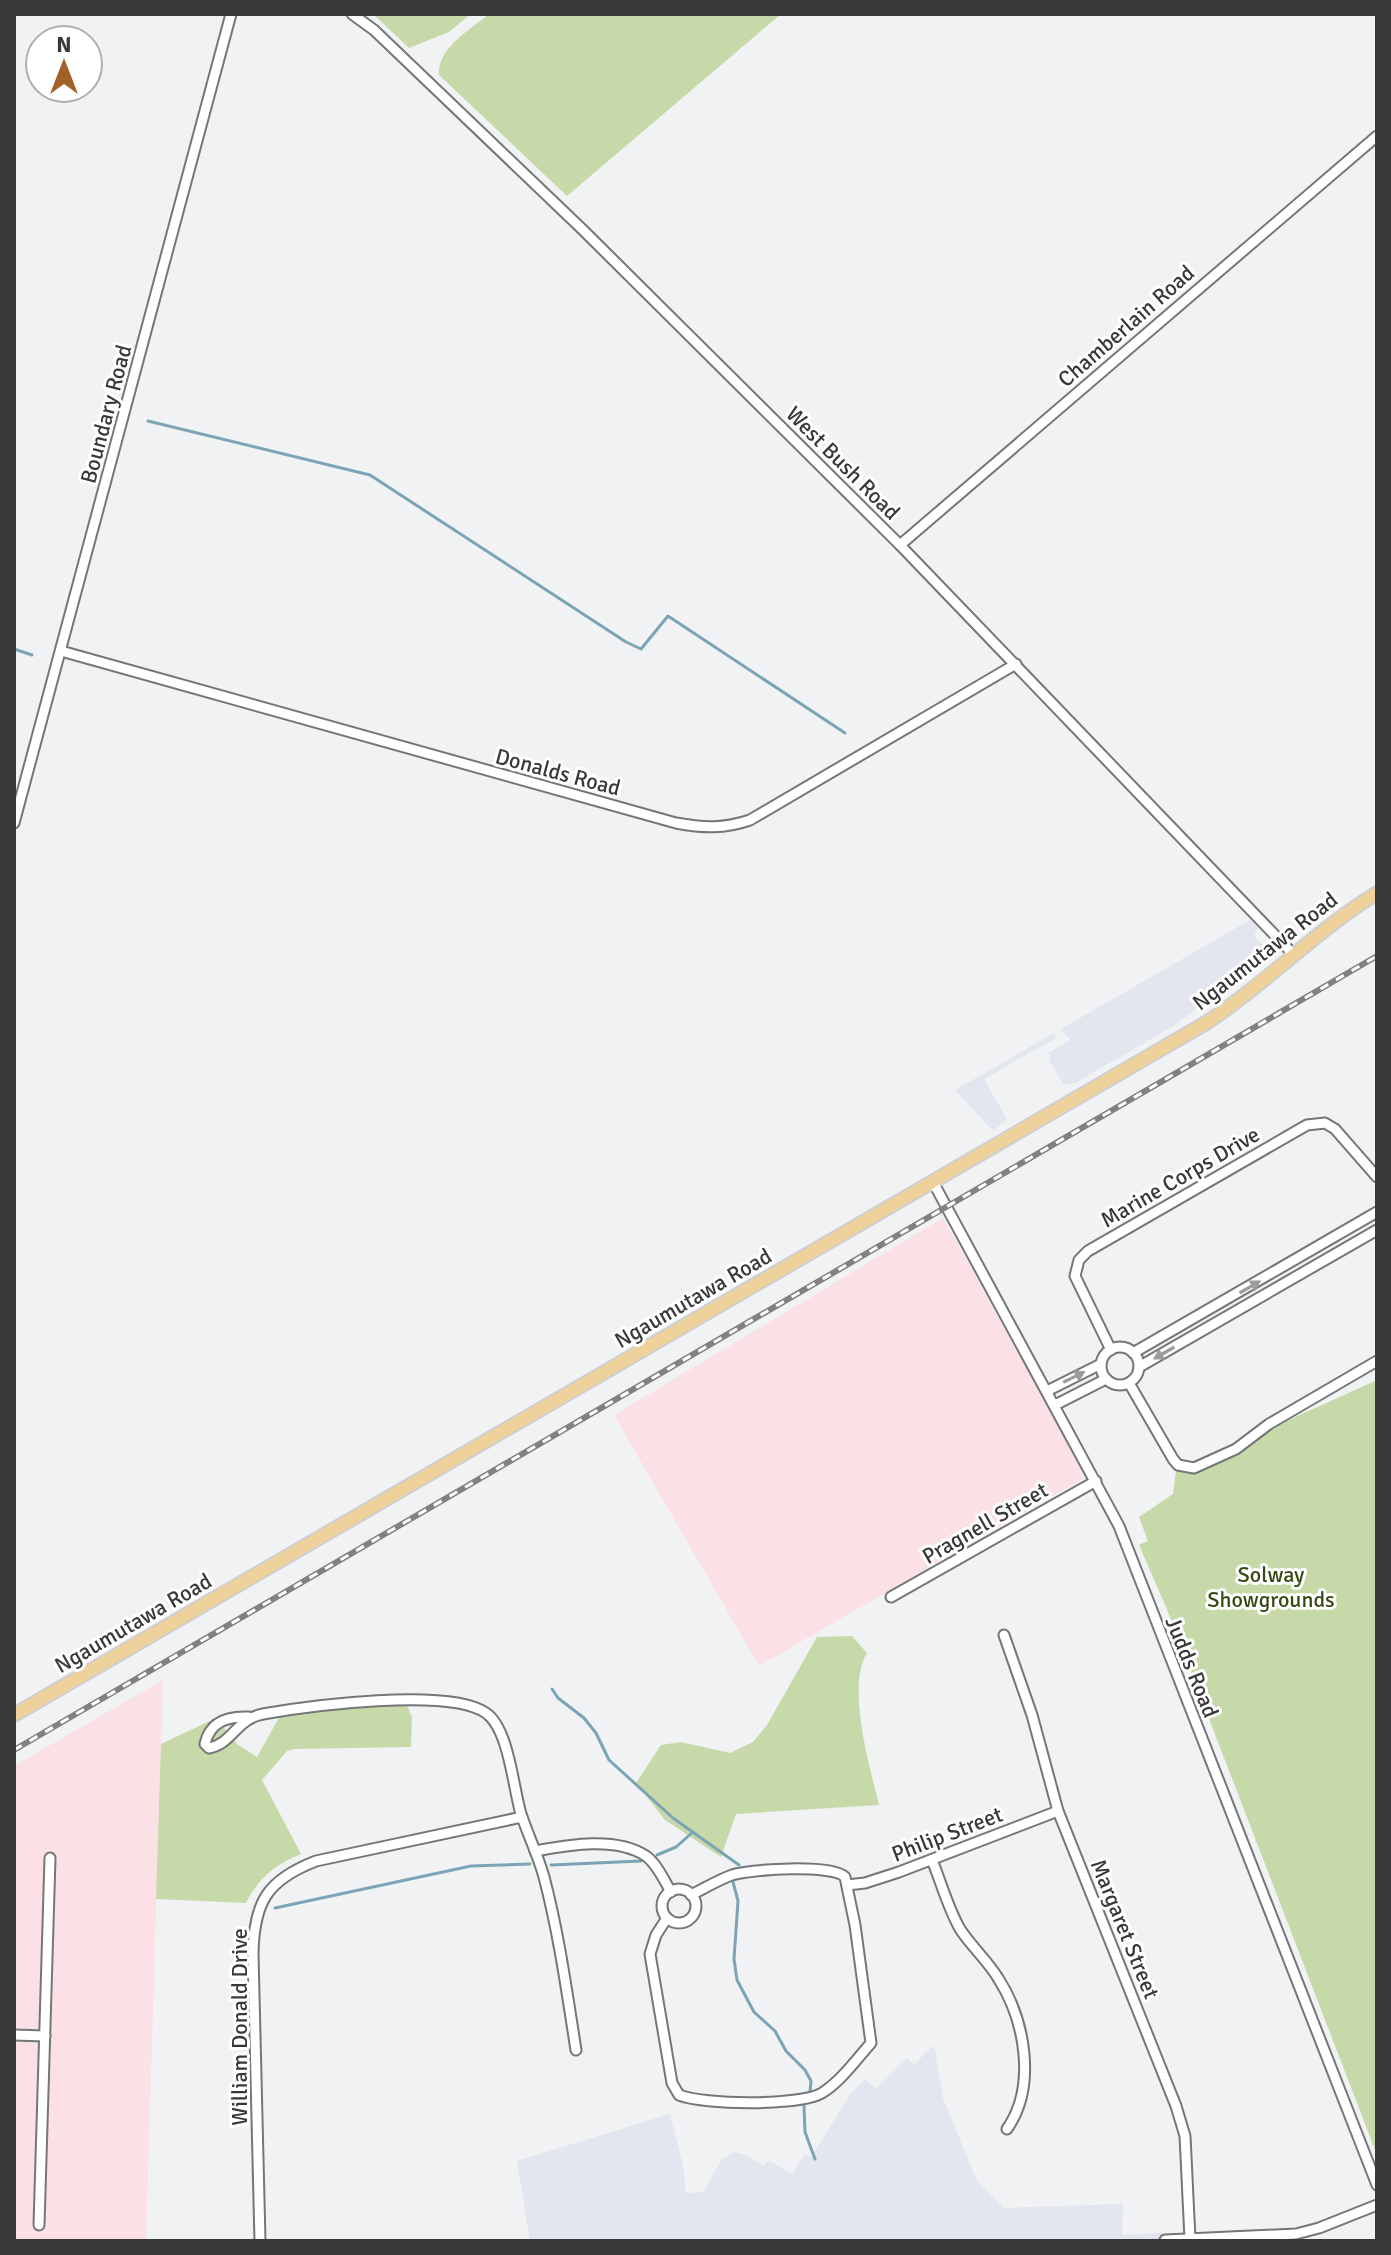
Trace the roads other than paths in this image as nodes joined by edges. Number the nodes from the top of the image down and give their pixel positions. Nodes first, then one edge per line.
1 (231, 14) edge
2 (352, 14) edge
3 (1377, 136) edge
4 (900, 545) junction
5 (61, 651) junction
6 (1016, 664) junction
7 (14, 823) edge
8 (1377, 893) edge
9 (1293, 954) junction
10 (1377, 1177) edge
11 (933, 1182) junction
12 (1377, 1212) edge
13 (1351, 1229) junction
14 (1377, 1230) edge
15 (1358, 1240) junction
16 (1282, 1268) junction
17 (1290, 1281) junction
18 (1214, 1308) junction
19 (1221, 1320) junction
20 (1111, 1350) junction
21 (1133, 1353) junction
22 (1377, 1361) edge
23 (1101, 1364) junction
24 (1139, 1367) junction
25 (1106, 1379) junction
26 (1129, 1383) junction
27 (1047, 1391) junction
28 (1055, 1405) junction
29 (1096, 1481) junction
30 (891, 1597) dead end
31 (1004, 1635) dead end
32 (14, 1715) edge
33 (249, 1717) junction
34 (1058, 1811) junction
35 (522, 1817) junction
36 (535, 1851) junction
37 (50, 1858) dead end
38 (932, 1860) junction
39 (847, 1885) junction
40 (671, 1892) junction
41 (691, 1895) junction
42 (667, 1918) junction
43 (14, 2035) edge
44 (45, 2036) junction
45 (576, 2050) dead end
46 (1007, 2129) dead end
47 (1377, 2185) edge
48 (1377, 2205) edge
49 (39, 2225) dead end
50 (1190, 2239) edge
51 (1165, 2240) edge
52 (260, 2241) edge

1 - 5 street, Boundary Road
2 - 4 street, West Bush Road
3 - 4 street, Chamberlain Road
4 - 6 street, West Bush Road
5 - 6 street, Donalds Road
5 - 7 street, Boundary Road
6 - 9 street, West Bush Road
8 - 9 main road, Ngaumutawa Road
9 - 11 main road, Ngaumutawa Road
10 - 20 street, Marine Corps Drive
11 - 27 street, Judds Road
11 - 32 main road, Ngaumutawa Road
12 - 13 street
13 - 15 street
13 - 16 street
14 - 15 street
15 - 17 street
16 - 17 street
18 -> 16 street
17 - 19 street
18 - 19 street
18 - 21 street
19 -> 24 street
20 - 21 street
20 - 23 street
21 - 24 street
22 - 26 street
23 - 25 street
27 -> 23 street
24 - 26 street
25 - 26 street
25 - 28 street
27 - 28 street, Judds Road
28 - 29 street, Judds Road
29 - 30 street, Pragnell Street
29 - 47 street, Judds Road
31 - 34 street, Margaret Street
33 - 33 street
33 - 35 street
34 - 38 street, Philip Street
34 - 50 street, Margaret Street
35 - 36 street
35 - 52 street, William Donald Drive
36 - 40 street
36 - 45 street
37 - 44 street
38 - 39 street, Philip Street
38 - 46 street
39 - 41 street
39 - 42 street
40 - 41 street
40 - 42 street
41 - 42 street
43 - 44 street
44 - 49 street
48 - 50 street
50 - 51 street

